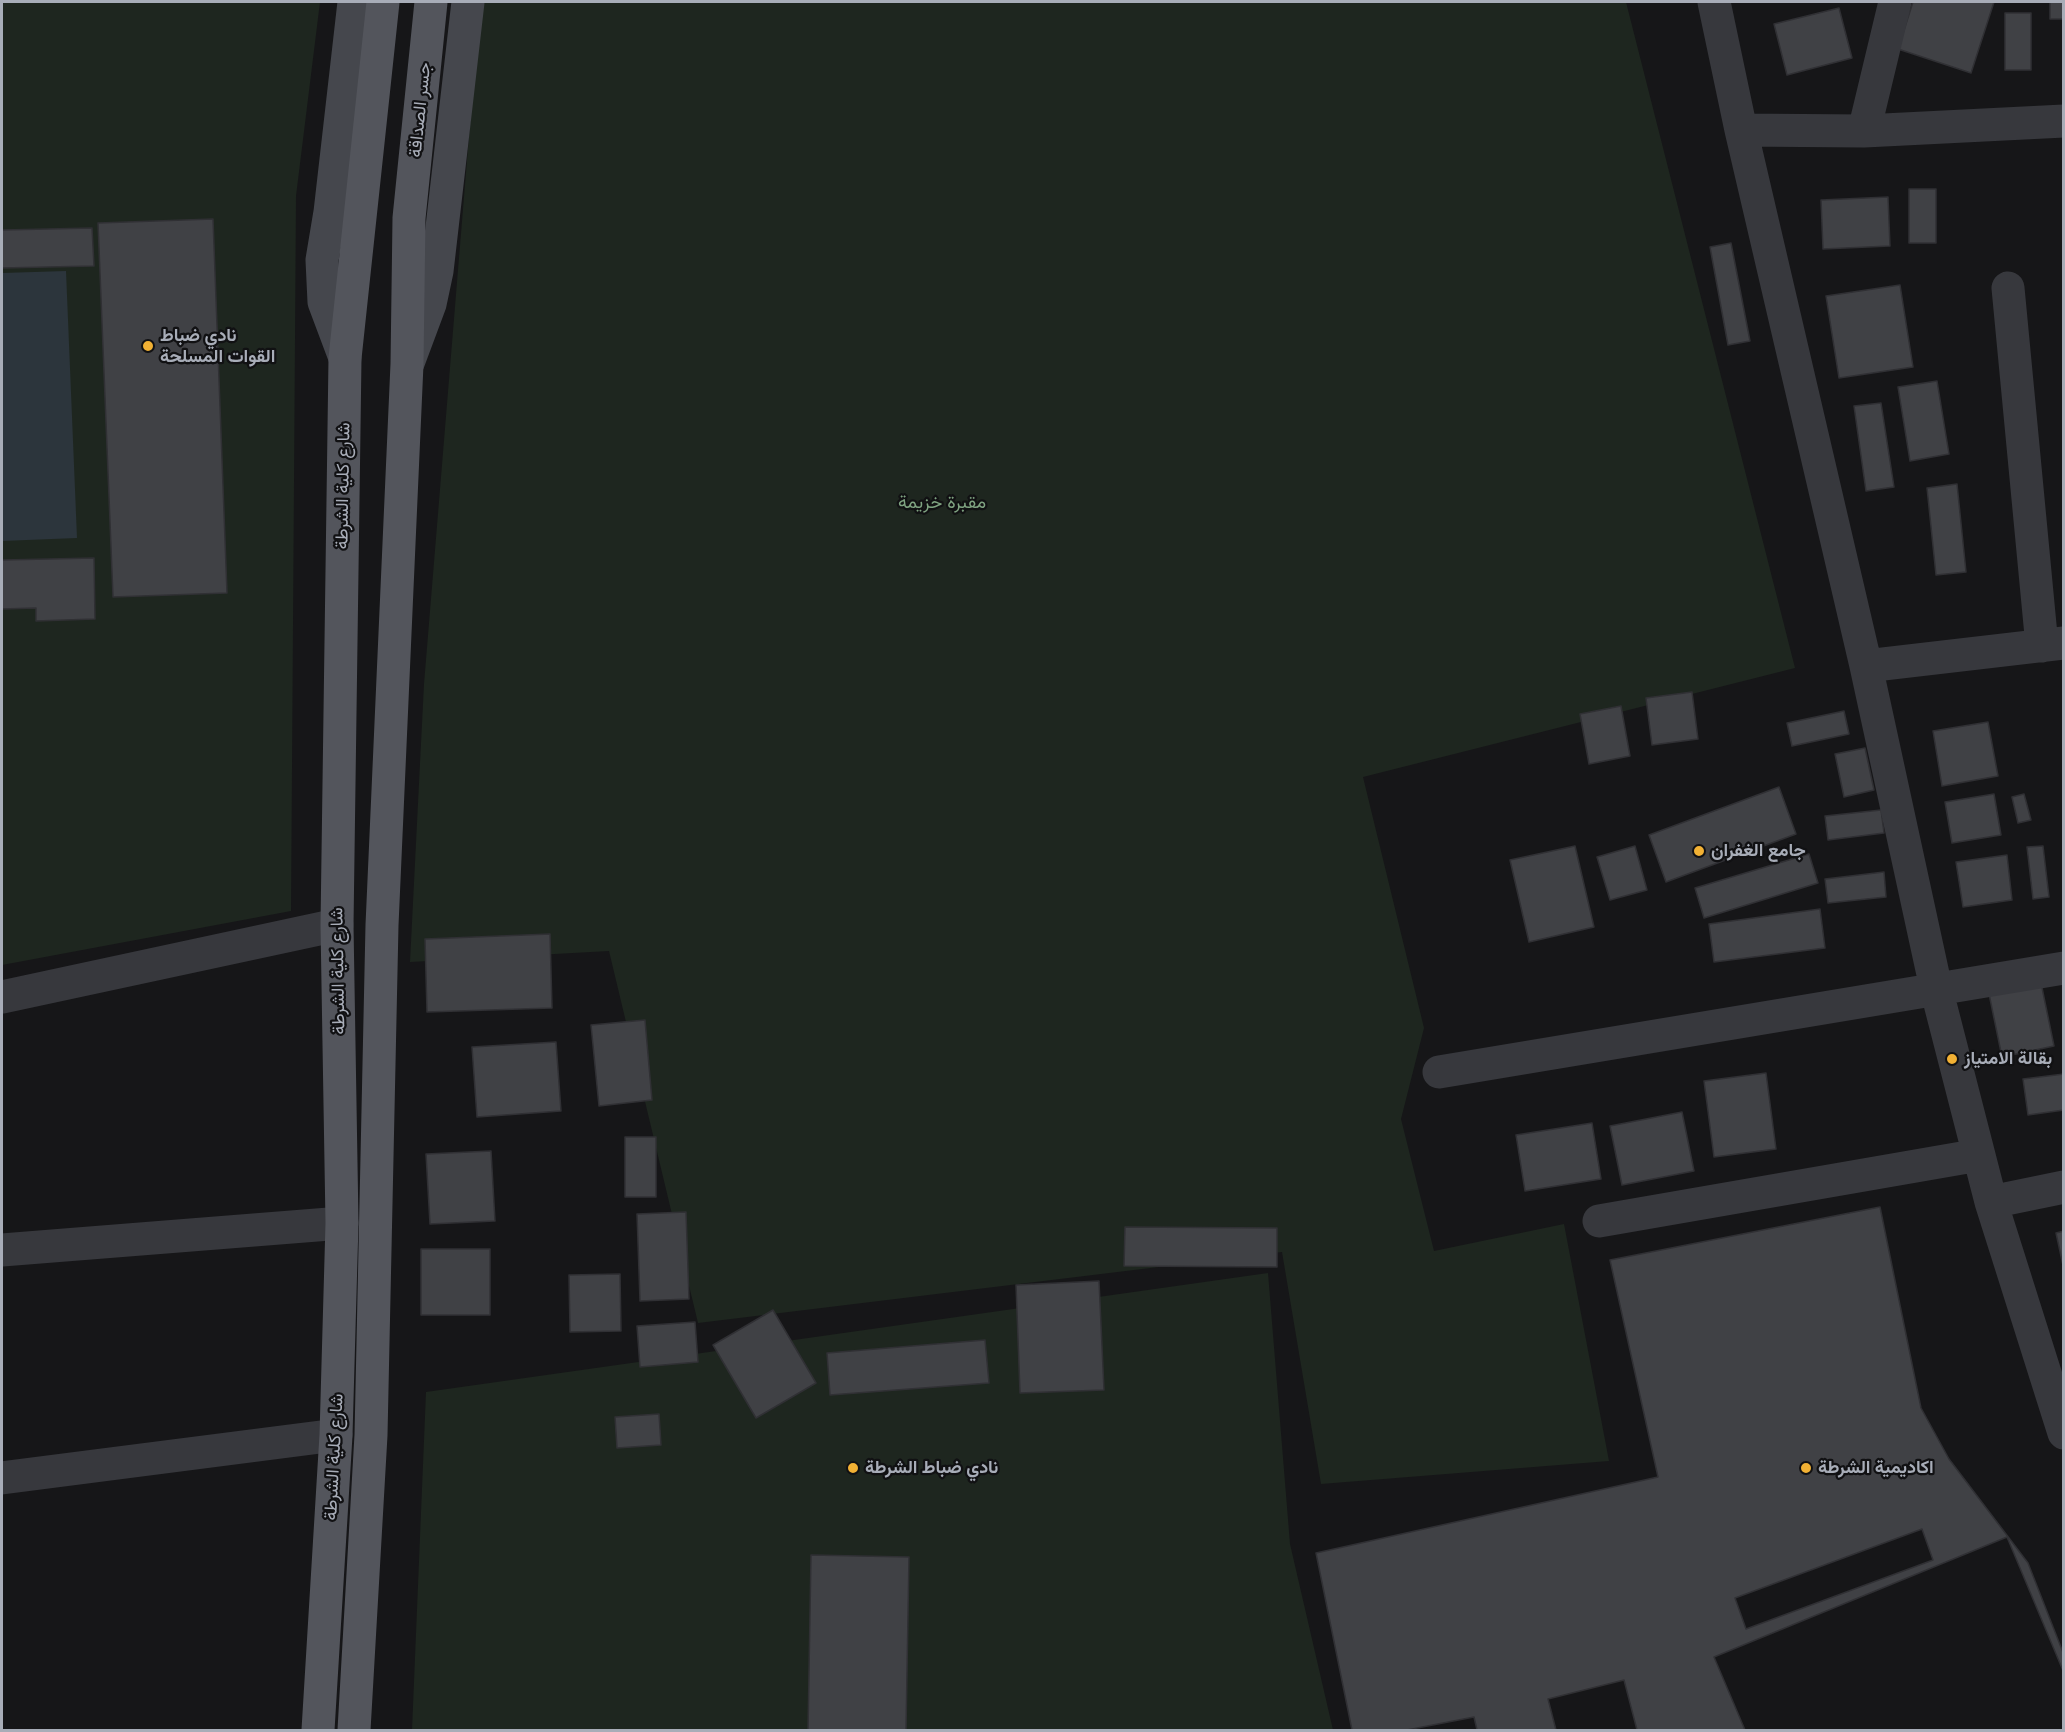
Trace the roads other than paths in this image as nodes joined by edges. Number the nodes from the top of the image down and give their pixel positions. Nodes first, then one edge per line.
1 (354, 2) edge
2 (383, 2) edge
3 (431, 2) edge
4 (468, 2) edge
5 (1714, 2) edge
6 (1895, 2) edge
7 (2064, 121) edge
8 (1741, 130) junction
9 (1864, 131) junction
10 (409, 218) joint
11 (2008, 288) dead end
12 (345, 358) junction
13 (407, 364) junction
14 (2053, 645) edge
15 (1866, 666) junction
16 (337, 926) junction
17 (2064, 968) edge
18 (1936, 988) junction
19 (2, 997) edge
20 (1439, 1071) dead end
21 (1979, 1155) junction
22 (2064, 1187) edge
23 (1991, 1202) junction
24 (1599, 1221) dead end
25 (342, 1223) junction
26 (2, 1250) edge
27 (2064, 1433) edge
28 (336, 1435) junction
29 (2, 1478) edge
30 (318, 1731) edge
31 (354, 1731) edge

1 - 12 main road
2 - 12 main road, شارع كلية الشرطة
3 - 10 main road, جسر الصداقة
4 - 13 main road
5 - 8 street
6 - 9 street
7 - 9 street
8 - 9 street
8 - 15 street
10 - 13 main road, شارع كلية الشرطة
11 - 14 street
12 - 16 main road, شارع كلية الشرطة
13 - 31 main road, شارع كلية الشرطة
14 - 15 street
15 - 18 street
16 - 19 street
16 - 25 main road, شارع كلية الشرطة
17 - 18 street
18 - 20 street
18 - 21 street
21 - 23 street
21 - 24 street
22 - 23 street
23 - 27 street
25 - 26 street
25 - 28 main road, شارع كلية الشرطة
28 - 29 street
28 - 30 main road, شارع كلية الشرطة

